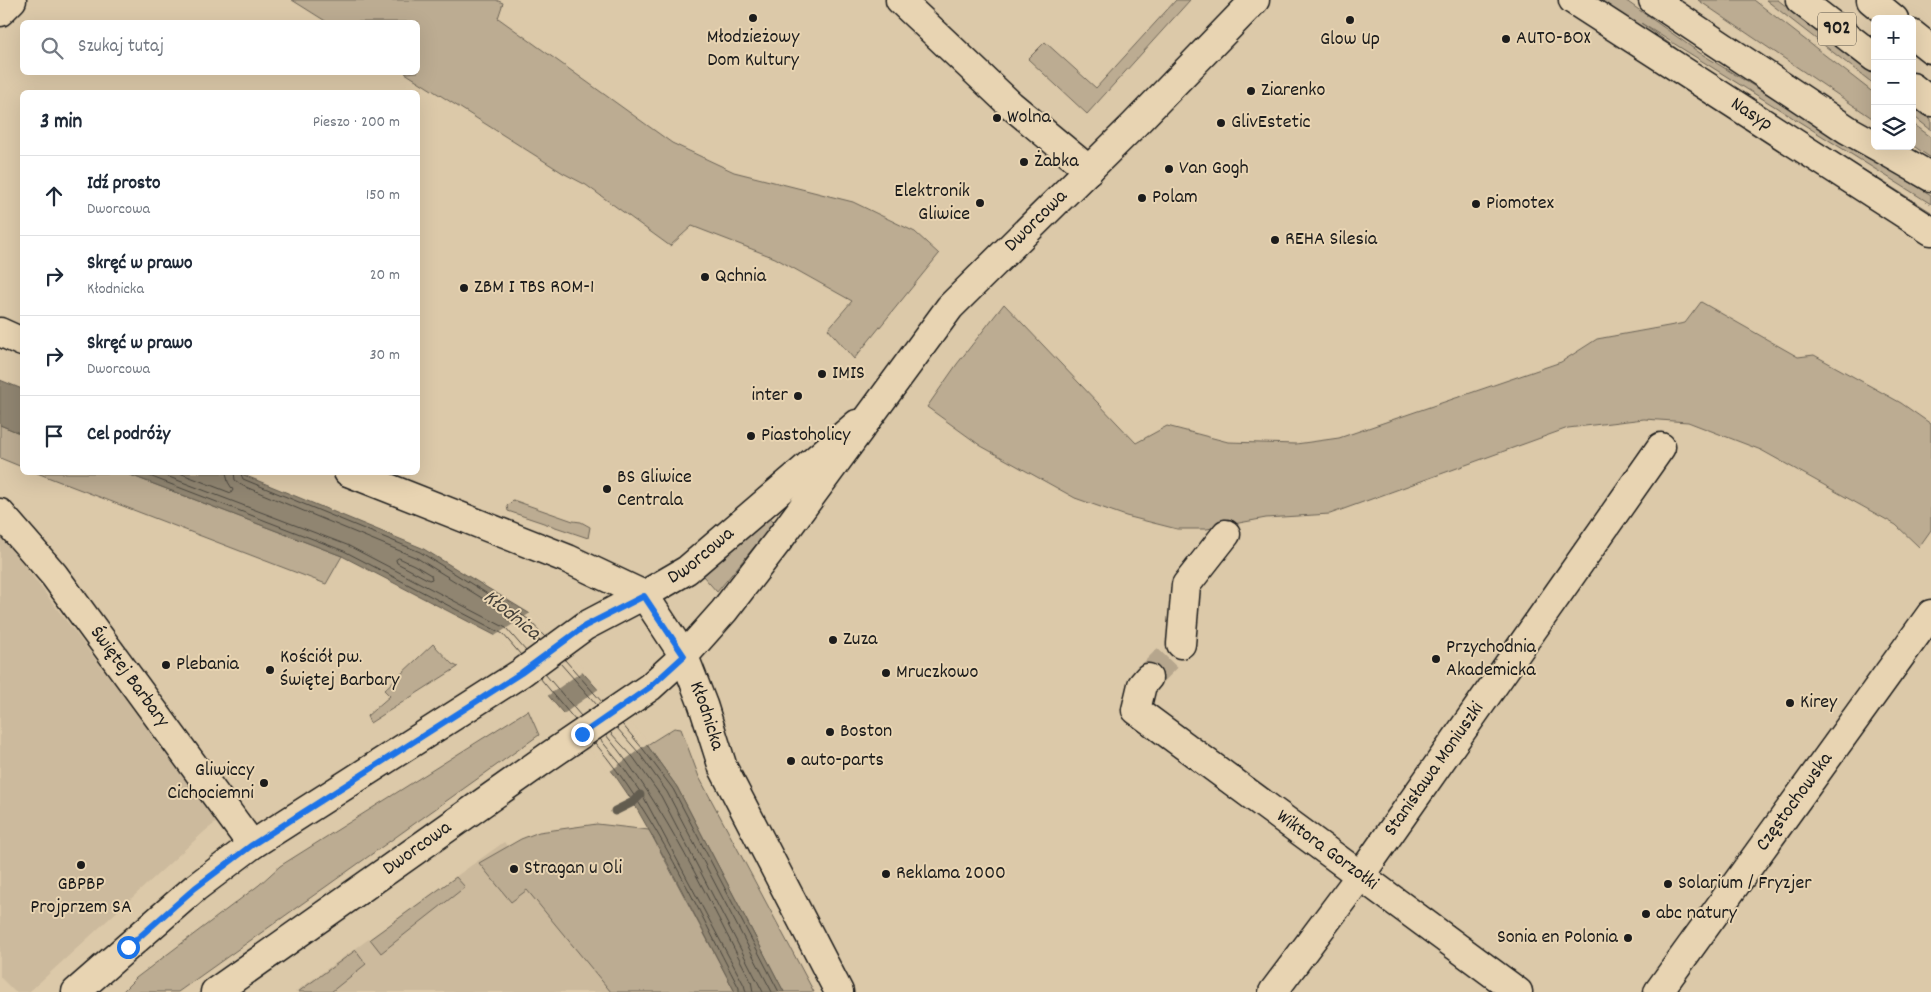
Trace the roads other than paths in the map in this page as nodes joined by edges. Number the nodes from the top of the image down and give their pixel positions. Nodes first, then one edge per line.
1 (12, 0) edge
2 (900, 0) edge
3 (1255, 0) edge
4 (1573, 0) edge
5 (1653, 0) edge
6 (1800, 0) edge
7 (1870, 0) edge
8 (0, 12) edge
9 (1889, 15) edge
10 (1916, 37) edge
11 (1931, 49) edge
12 (1871, 55) edge
13 (1916, 90) edge
14 (1931, 102) edge
15 (1871, 143) edge
16 (1883, 150) edge
17 (1089, 170) junction
18 (1931, 177) edge
19 (1931, 231) edge
20 (0, 332) edge
21 (20, 341) edge
22 (872, 412) junction
23 (1661, 447) dead end
24 (356, 475) edge
25 (0, 513) edge
26 (1226, 534) dead end
27 (644, 596) junction
28 (1931, 614) edge
29 (1181, 644) tunnel mouth
30 (684, 656) junction
31 (1148, 678) tunnel mouth
32 (252, 845) junction
33 (1360, 876) junction
34 (76, 992) edge
35 (215, 992) edge
36 (839, 992) edge
37 (1273, 992) edge
38 (1518, 992) edge
39 (1658, 992) edge

1 - 8 street
2 - 17 street
3 - 17 street, Dworcowa
4 - 19 street, Nasyp
5 - 15 street
6 - 12 street, 902
7 - 9 street, 902
10 - 11 street
13 - 14 street
16 - 18 street
17 - 22 street, Dworcowa
20 - 21 street
22 - 27 street, Dworcowa
22 - 30 street, Dworcowa
23 - 33 street, Stanisława Moniuszki
24 - 27 street
25 - 32 street, Świętej Barbary
26 - 29 street
27 - 30 street, Kłodnicka
27 - 32 street, Dworcowa
28 - 39 street, Częstochowska
30 - 35 street, Dworcowa
30 - 36 street, Kłodnicka
31 - 33 street, Wiktora Gorzołki
32 - 34 street, Dworcowa
33 - 37 street, Stanisława Moniuszki
33 - 38 street, Wiktora Gorzołki

